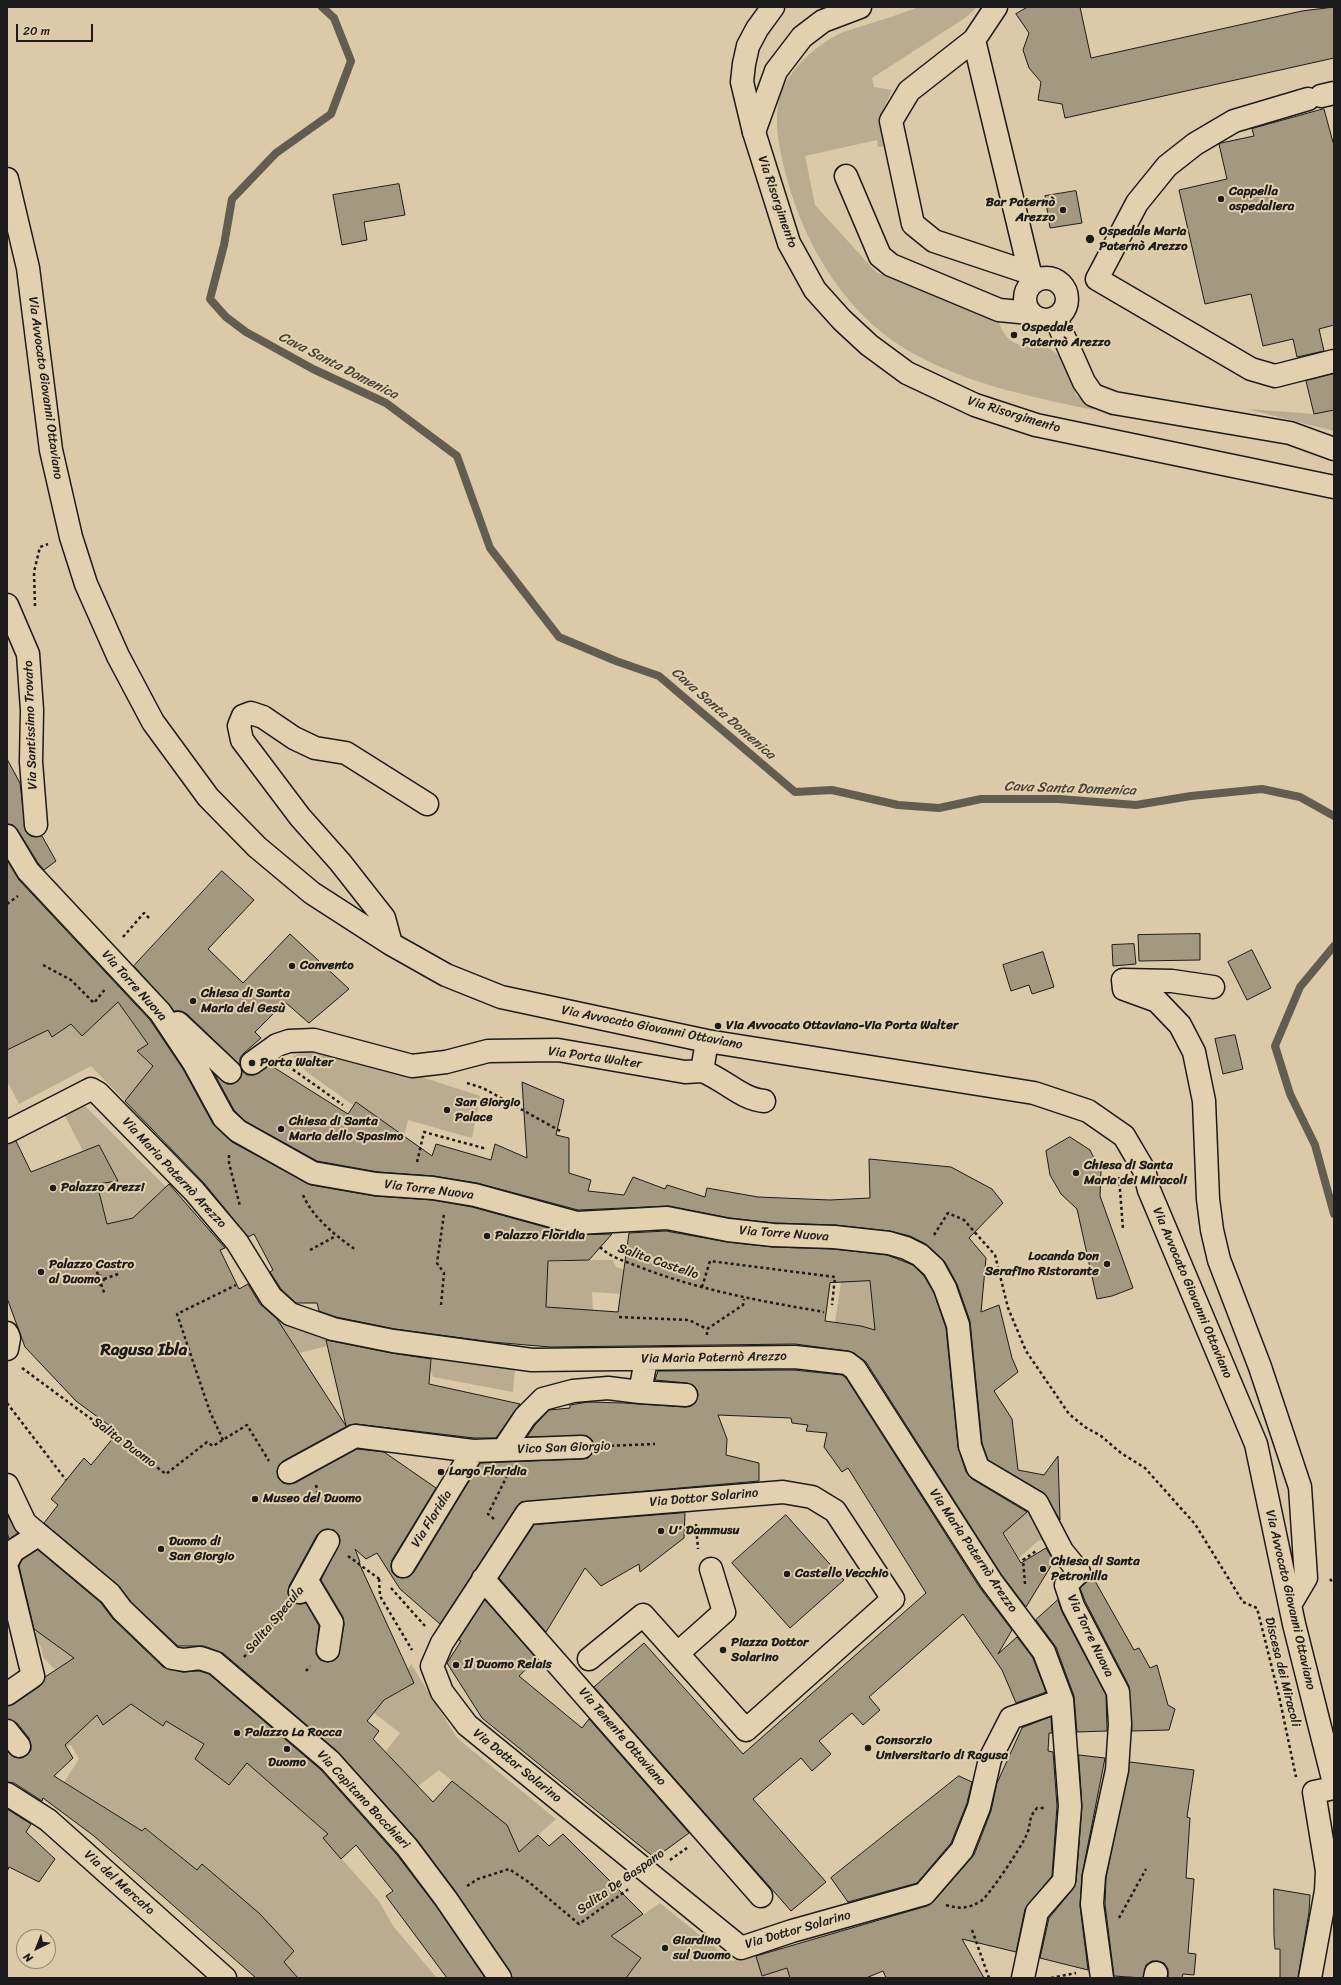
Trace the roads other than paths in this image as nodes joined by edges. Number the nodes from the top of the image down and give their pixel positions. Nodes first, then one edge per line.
1 (774, 7) edge
2 (860, 7) edge
3 (996, 7) edge
4 (974, 40) junction
5 (1321, 96) edge
6 (754, 132) junction
7 (846, 176) dead end
8 (7, 179) edge
9 (1033, 277) junction
10 (1097, 279) junction
11 (1067, 293) junction
12 (1030, 313) junction
13 (1056, 319) junction
14 (1334, 361) edge
15 (1334, 448) edge
16 (1334, 487) edge
17 (7, 605) edge
18 (427, 804) dead end
19 (36, 825) dead end
20 (7, 836) edge
21 (391, 944) junction
22 (1213, 987) dead end
23 (160, 1012) junction
24 (707, 1041) junction
25 (260, 1057) road end
26 (702, 1071) junction
27 (230, 1072) dead end
28 (764, 1101) dead end
29 (7, 1132) edge
30 (7, 1333) edge
31 (13, 1357) edge
32 (646, 1360) junction
33 (640, 1392) junction
34 (686, 1395) dead end
35 (582, 1447) road end
36 (508, 1450) junction
37 (473, 1451) junction
38 (290, 1472) road end
39 (7, 1485) edge
40 (12, 1508) edge
41 (38, 1535) junction
42 (328, 1541) road end
43 (7, 1562) edge
44 (403, 1566) dead end
45 (711, 1569) road end
46 (8, 1579) edge
47 (484, 1579) junction
48 (1290, 1605) junction
49 (328, 1650) dead end
50 (678, 1653) junction
51 (589, 1659) dead end
52 (7, 1694) edge
53 (1062, 1700) junction
54 (1334, 1783) edge
55 (1334, 1788) edge
56 (7, 1794) edge
57 (761, 1896) dead end
58 (1092, 1975) edge
59 (225, 1978) edge
60 (500, 1978) edge
61 (1023, 1978) edge
62 (1310, 1978) edge

1 - 6 street, Via Risorgimento
2 - 6 street
3 - 4 street
4 - 9 street
4 - 9 street
5 - 10 street
6 - 16 street, Via Risorgimento
7 - 12 street
8 - 21 street, Via Avvocato Giovanni Ottaviano
9 - 11 street
9 - 12 street
10 - 11 street
10 - 14 street
11 - 13 street
12 - 13 street
13 - 15 street
17 - 19 street, Via Santissimo Trovato
18 - 21 street
20 - 23 street, Via Torre Nuova
21 - 24 street, Via Avvocato Giovanni Ottaviano
22 - 48 street
23 - 27 street
23 - 58 street, Via Torre Nuova
24 - 26 street
24 - 48 street, Via Avvocato Giovanni Ottaviano
25 - 26 street, Via Porta Walter
26 - 28 street
29 - 32 street, Via Maria Paternò Arezzo
30 - 31 street
32 - 33 street
32 - 53 street, Via Maria Paternò Arezzo
33 - 34 street
33 - 36 street
35 - 36 street, Vico San Giorgio
36 - 37 street, Vico San Giorgio
37 - 38 street
37 - 44 street, Via Floridia
39 - 40 street, Via Capitano Bocchieri
40 - 41 street, Via Capitano Bocchieri
41 - 43 street
41 - 60 street, Via Capitano Bocchieri
42 - 49 street, Salita Specula
45 - 50 street
46 - 52 street
47 - 50 street, Via Dottor Solarino
47 - 53 street, Via Dottor Solarino
47 - 57 street, Via Tenente Ottaviano
48 - 54 street, Via Avvocato Giovanni Ottaviano
50 - 51 street
53 - 61 street, Via Maria Paternò Arezzo
55 - 62 street
56 - 59 street, Via del Mercato

